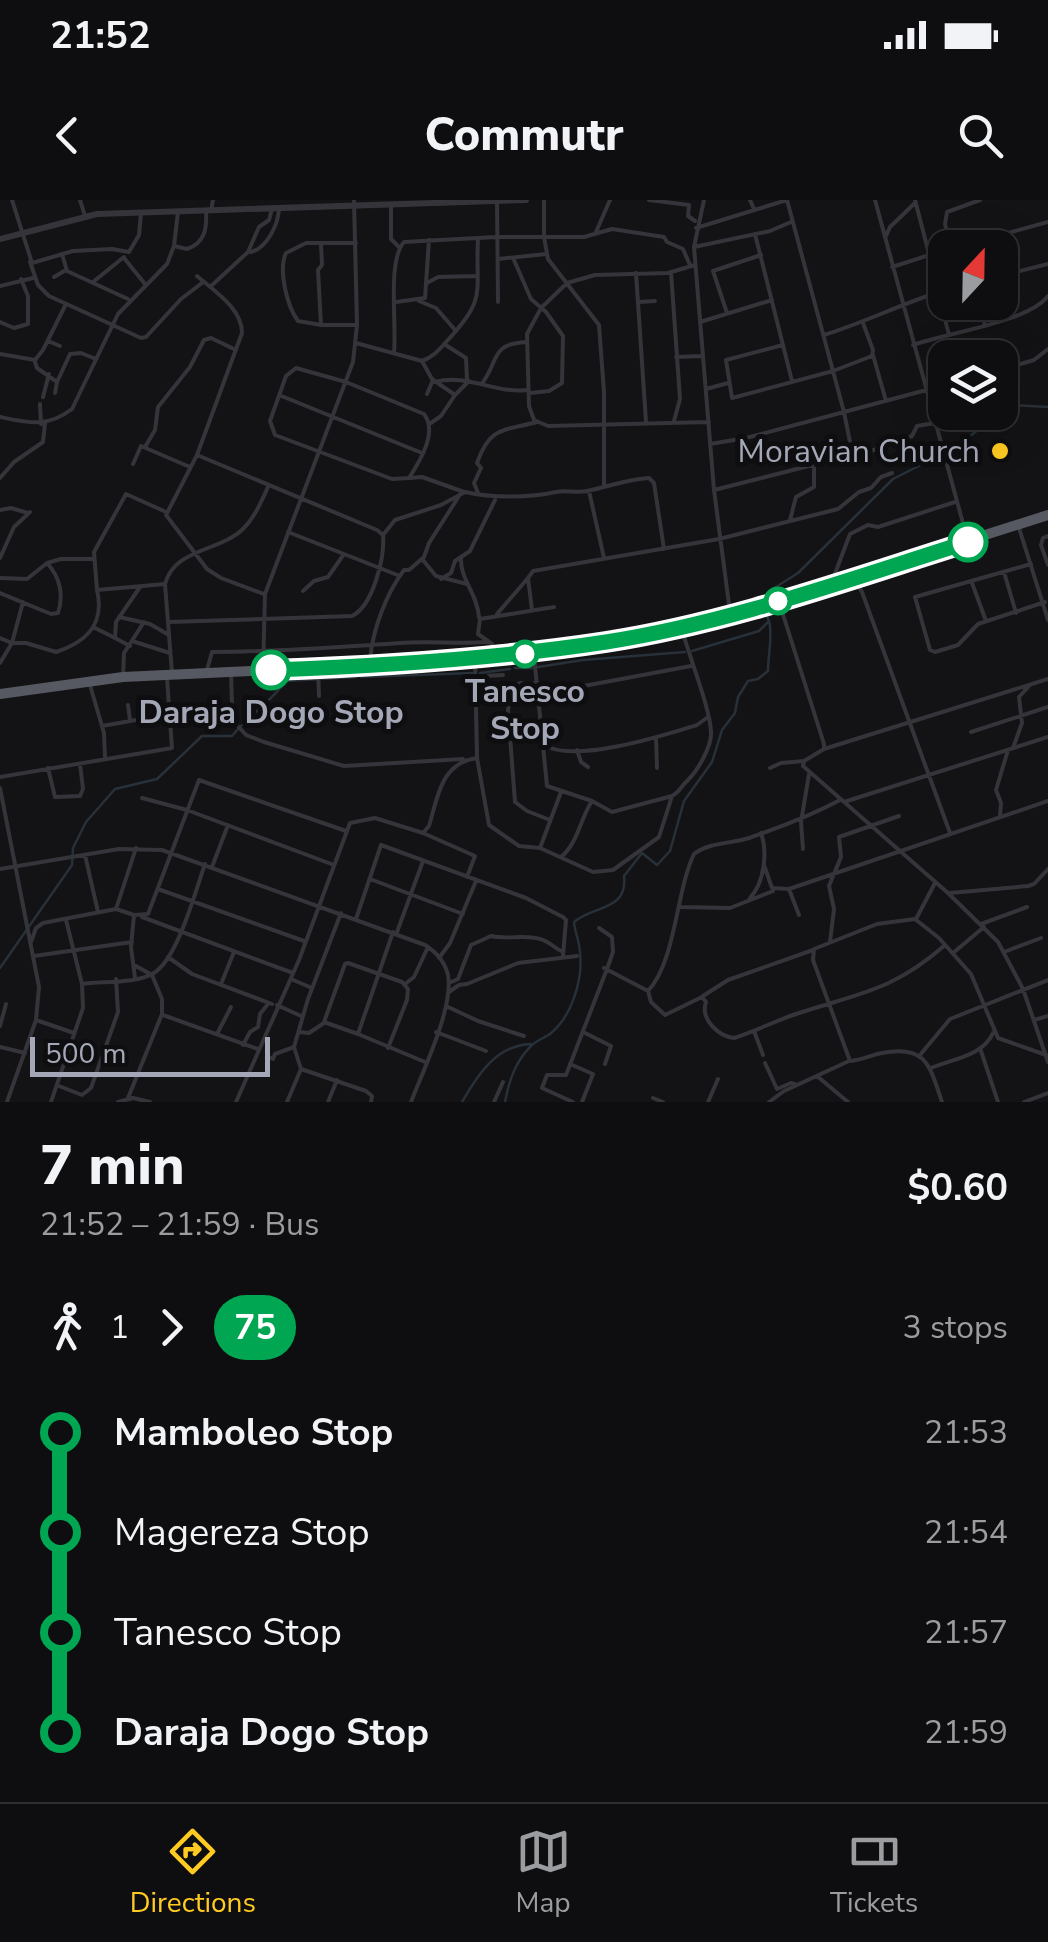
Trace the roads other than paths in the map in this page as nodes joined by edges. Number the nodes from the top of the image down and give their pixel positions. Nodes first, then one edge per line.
1 (12, 200) edge
2 (80, 200) edge
3 (133, 200) edge
4 (212, 200) edge
5 (241, 200) edge
6 (477, 200) edge
7 (526, 200) edge
8 (544, 200) edge
9 (610, 200) edge
10 (650, 200) edge
11 (704, 200) edge
12 (750, 200) edge
13 (787, 200) edge
14 (875, 200) edge
15 (980, 200) edge
16 (404, 201) edge
17 (440, 201) edge
18 (497, 201) edge
19 (666, 201) edge
20 (915, 201) edge
21 (354, 202) edge
22 (392, 202) junction
23 (680, 202) edge
24 (276, 209) junction
25 (754, 209) junction
26 (240, 210) junction
27 (209, 211) junction
28 (138, 212) junction
29 (178, 212) junction
30 (85, 216) junction
31 (792, 222) junction
32 (1048, 222) edge
33 (696, 225) junction
34 (946, 230) edge
35 (1018, 230) edge
36 (596, 232) junction
37 (22, 233) junction
38 (755, 234) junction
39 (496, 236) junction
40 (886, 236) junction
41 (478, 238) junction
42 (544, 238) junction
43 (0, 239) edge
44 (429, 240) junction
45 (356, 243) junction
46 (321, 244) junction
47 (174, 246) junction
48 (694, 246) junction
49 (398, 247) junction
50 (928, 250) edge
51 (248, 252) junction
52 (62, 254) junction
53 (546, 254) junction
54 (928, 254) edge
55 (123, 255) junction
56 (760, 255) junction
57 (498, 259) junction
58 (514, 260) junction
59 (30, 262) junction
60 (1048, 263) edge
61 (693, 265) junction
62 (892, 267) junction
63 (66, 270) junction
64 (1018, 271) edge
65 (636, 272) junction
66 (671, 272) junction
67 (196, 276) dead end
68 (477, 276) junction
69 (54, 277) dead end
70 (33, 278) junction
71 (21, 279) junction
72 (94, 282) junction
73 (428, 282) junction
74 (567, 283) junction
75 (145, 284) junction
76 (207, 285) junction
77 (0, 286) edge
78 (928, 295) edge
79 (1048, 296) edge
80 (130, 300) junction
81 (772, 300) junction
82 (419, 301) junction
83 (655, 301) dead end
84 (396, 302) junction
85 (498, 302) dead end
86 (638, 302) junction
87 (902, 303) junction
88 (65, 306) junction
89 (541, 308) junction
90 (727, 313) junction
91 (945, 320) edge
92 (983, 320) edge
93 (0, 322) edge
94 (700, 322) junction
95 (863, 323) junction
96 (111, 324) junction
97 (321, 325) junction
98 (356, 325) junction
99 (985, 325) junction
100 (456, 331) junction
101 (823, 335) junction
102 (949, 335) junction
103 (48, 341) junction
104 (356, 342) junction
105 (526, 342) junction
106 (444, 344) junction
107 (783, 345) junction
108 (913, 345) junction
109 (60, 346) dead end
110 (236, 350) junction
111 (1048, 350) edge
112 (394, 353) junction
113 (0, 354) edge
114 (873, 355) junction
115 (704, 356) junction
116 (676, 357) junction
117 (34, 360) junction
118 (97, 360) junction
119 (422, 361) junction
120 (1018, 365) edge
121 (490, 370) junction
122 (833, 371) junction
123 (49, 374) junction
124 (434, 380) junction
125 (468, 381) junction
126 (792, 381) junction
127 (56, 382) junction
128 (346, 382) junction
129 (482, 383) junction
130 (728, 383) junction
131 (928, 389) edge
132 (497, 390) junction
133 (706, 390) junction
134 (925, 390) junction
135 (530, 391) junction
136 (55, 393) dead end
137 (427, 394) dead end
138 (278, 395) junction
139 (454, 395) junction
140 (42, 397) dead end
141 (928, 400) edge
142 (886, 401) junction
143 (40, 404) dead end
144 (844, 412) junction
145 (332, 416) junction
146 (0, 417) edge
147 (537, 422) junction
148 (646, 422) junction
149 (708, 422) junction
150 (430, 423) junction
151 (43, 424) junction
152 (604, 424) junction
153 (673, 424) junction
154 (928, 424) edge
155 (937, 430) edge
156 (710, 444) junction
157 (145, 447) junction
158 (318, 452) junction
159 (422, 452) junction
160 (197, 454) junction
161 (850, 454) junction
162 (132, 464) dead end
163 (814, 464) junction
164 (190, 467) junction
165 (892, 473) dead end
166 (0, 478) edge
167 (408, 478) junction
168 (474, 483) junction
169 (604, 485) junction
170 (268, 487) junction
171 (714, 490) junction
172 (589, 491) junction
173 (463, 492) junction
174 (479, 496) junction
175 (496, 498) junction
176 (301, 500) junction
177 (957, 502) junction
178 (0, 510) edge
179 (166, 512) junction
180 (1048, 514) edge
181 (790, 520) junction
182 (1018, 524) junction
183 (288, 532) junction
184 (383, 536) junction
185 (1048, 536) edge
186 (719, 539) junction
187 (968, 542) junction
188 (664, 549) junction
189 (195, 553) junction
190 (344, 554) junction
191 (0, 558) edge
192 (66, 558) junction
193 (461, 558) junction
194 (604, 558) junction
195 (93, 559) junction
196 (422, 559) junction
197 (47, 562) junction
198 (1031, 564) junction
199 (1048, 565) edge
200 (378, 568) junction
201 (1004, 572) junction
202 (56, 574) junction
203 (400, 576) junction
204 (854, 577) junction
205 (0, 578) edge
206 (528, 578) junction
207 (442, 579) junction
208 (971, 581) junction
209 (1048, 582) edge
210 (165, 584) junction
211 (467, 584) junction
212 (831, 584) junction
213 (1039, 584) junction
214 (140, 586) junction
215 (97, 590) junction
216 (303, 592) dead end
217 (0, 593) edge
218 (265, 594) junction
219 (778, 600) junction
220 (23, 602) junction
221 (1044, 602) junction
222 (554, 607) dead end
223 (532, 610) junction
224 (1016, 613) junction
225 (497, 614) junction
226 (730, 614) junction
227 (120, 618) junction
228 (480, 619) junction
229 (1048, 620) edge
230 (262, 621) junction
231 (986, 621) junction
232 (144, 622) junction
233 (168, 622) junction
234 (681, 626) junction
235 (94, 627) junction
236 (477, 629) junction
237 (169, 634) junction
238 (0, 638) edge
239 (115, 638) junction
240 (487, 642) junction
241 (12, 643) junction
242 (131, 643) junction
243 (468, 643) junction
244 (371, 646) junction
245 (170, 652) junction
246 (263, 652) junction
247 (534, 653) junction
248 (494, 657) junction
249 (475, 658) junction
250 (0, 663) edge
251 (369, 666) junction
252 (691, 666) junction
253 (263, 670) junction
254 (230, 671) junction
255 (318, 671) junction
256 (207, 672) junction
257 (169, 673) junction
258 (503, 675) dead end
259 (123, 677) junction
260 (1048, 679) edge
261 (89, 680) junction
262 (476, 682) junction
263 (537, 682) junction
264 (1032, 684) junction
265 (538, 690) junction
266 (0, 694) edge
267 (319, 696) dead end
268 (128, 705) dead end
269 (1048, 708) edge
270 (1023, 713) junction
271 (170, 714) junction
272 (708, 717) junction
273 (130, 720) junction
274 (908, 723) junction
275 (102, 726) junction
276 (971, 732) dead end
277 (656, 737) junction
278 (1047, 740) edge
279 (543, 744) junction
280 (824, 749) junction
281 (1011, 749) junction
282 (577, 750) junction
283 (105, 758) junction
284 (476, 758) junction
285 (463, 760) junction
286 (804, 761) junction
287 (80, 764) junction
288 (588, 767) dead end
289 (48, 768) junction
290 (656, 768) dead end
291 (770, 768) dead end
292 (809, 774) junction
293 (928, 776) junction
294 (0, 777) edge
295 (0, 788) edge
296 (561, 792) junction
297 (672, 796) junction
298 (142, 798) dead end
299 (592, 801) junction
300 (842, 801) junction
301 (1048, 801) edge
302 (187, 810) junction
303 (900, 816) dead end
304 (1000, 816) junction
305 (550, 820) junction
306 (801, 820) junction
307 (228, 825) junction
308 (869, 825) junction
309 (346, 831) junction
310 (950, 832) junction
311 (423, 833) junction
312 (762, 833) junction
313 (136, 848) junction
314 (540, 848) junction
315 (803, 849) dead end
316 (898, 850) junction
317 (170, 852) junction
318 (85, 855) junction
319 (560, 859) junction
320 (422, 861) junction
321 (205, 864) junction
322 (764, 865) junction
323 (16, 866) junction
324 (334, 866) junction
325 (212, 867) junction
326 (1048, 869) edge
327 (0, 870) edge
328 (833, 872) junction
329 (467, 878) junction
330 (370, 880) junction
331 (476, 881) junction
332 (934, 883) junction
333 (158, 889) junction
334 (789, 889) junction
335 (775, 890) junction
336 (948, 893) junction
337 (410, 894) junction
338 (748, 900) junction
339 (191, 902) junction
340 (320, 906) junction
341 (681, 906) junction
342 (1027, 907) dead end
343 (116, 910) junction
344 (98, 912) junction
345 (340, 914) junction
346 (463, 914) junction
347 (136, 915) junction
348 (799, 915) dead end
349 (356, 919) junction
350 (66, 920) junction
351 (915, 920) junction
352 (983, 925) junction
353 (598, 928) dead end
354 (180, 932) junction
355 (395, 933) junction
356 (1041, 938) dead end
357 (30, 939) junction
358 (132, 942) junction
359 (306, 942) junction
360 (830, 942) junction
361 (945, 945) junction
362 (428, 947) junction
363 (73, 950) junction
364 (813, 950) junction
365 (234, 952) junction
366 (1004, 952) junction
367 (953, 953) junction
368 (563, 954) junction
369 (34, 956) junction
370 (577, 956) dead end
371 (168, 957) junction
372 (439, 958) junction
373 (136, 966) junction
374 (606, 969) junction
375 (377, 973) junction
376 (152, 974) junction
377 (292, 976) junction
378 (135, 978) junction
379 (116, 980) junction
380 (1048, 980) edge
381 (449, 983) junction
382 (82, 984) junction
383 (221, 984) junction
384 (405, 984) junction
385 (312, 988) junction
386 (1023, 988) junction
387 (648, 991) junction
388 (449, 992) junction
389 (6, 1004) dead end
390 (272, 1004) junction
391 (829, 1005) junction
392 (985, 1005) junction
393 (280, 1006) junction
394 (446, 1006) junction
395 (231, 1007) dead end
396 (674, 1013) junction
397 (162, 1014) junction
398 (1048, 1016) edge
399 (302, 1017) junction
400 (36, 1020) junction
401 (1034, 1020) junction
402 (324, 1023) junction
403 (0, 1026) edge
404 (754, 1030) junction
405 (299, 1032) junction
406 (436, 1032) junction
407 (583, 1032) junction
408 (75, 1033) junction
409 (993, 1033) junction
410 (217, 1034) junction
411 (358, 1034) junction
412 (524, 1036) dead end
413 (243, 1044) junction
414 (0, 1047) edge
415 (294, 1047) junction
416 (388, 1048) junction
417 (980, 1048) junction
418 (258, 1050) junction
419 (486, 1051) dead end
420 (25, 1054) junction
421 (763, 1055) dead end
422 (920, 1055) junction
423 (1046, 1055) junction
424 (269, 1057) dead end
425 (850, 1061) junction
426 (425, 1062) junction
427 (1048, 1062) edge
428 (765, 1063) dead end
429 (570, 1064) junction
430 (604, 1064) dead end
431 (931, 1068) junction
432 (301, 1069) junction
433 (818, 1076) junction
434 (718, 1079) dead end
435 (336, 1080) junction
436 (502, 1082) dead end
437 (58, 1085) junction
438 (797, 1085) junction
439 (777, 1089) junction
440 (1048, 1093) edge
441 (128, 1098) junction
442 (653, 1098) dead end
443 (771, 1100) edge
444 (7, 1102) edge
445 (51, 1102) edge
446 (118, 1102) edge
447 (150, 1102) edge
448 (236, 1102) edge
449 (288, 1102) edge
450 (328, 1102) edge
451 (370, 1102) edge
452 (411, 1102) edge
453 (494, 1102) edge
454 (572, 1102) edge
455 (582, 1102) edge
456 (663, 1102) edge
457 (708, 1102) edge
458 (848, 1102) edge
459 (942, 1102) edge
460 (998, 1102) edge
461 (1024, 1102) edge

1 - 37 street
2 - 30 street
3 - 28 street
4 - 27 street
5 - 26 street
6 - 17 street
6 - 18 street
7 - 18 street
8 - 42 street
9 - 36 street
10 - 19 street
11 - 33 street
12 - 25 street
13 - 25 street
13 - 31 street
14 - 40 street
15 - 34 street
16 - 17 street
16 - 22 street
18 - 39 street
19 - 23 street
20 - 40 street
20 - 50 street
21 - 22 street
21 - 24 street
21 - 45 street
22 - 49 street
23 - 33 street
24 - 26 street
24 - 51 street
24 - 51 street
25 - 33 street
26 - 27 street
27 - 29 street
27 - 47 street
28 - 29 street
28 - 30 street
28 - 55 street
29 - 47 street
30 - 37 street
31 - 38 street
31 - 101 street
32 - 35 street
33 - 48 street
36 - 42 street
36 - 61 street
37 - 43 street
37 - 59 street
38 - 48 street
38 - 56 street
39 - 41 street
39 - 42 street
39 - 57 street
40 - 62 street
41 - 44 street
41 - 68 street
42 - 53 street
44 - 49 street
44 - 73 street
45 - 46 street
45 - 98 street
46 - 97 street
46 - 97 street
47 - 75 street
48 - 61 street
49 - 84 street
51 - 76 street
52 - 55 street
52 - 59 street
52 - 63 street
53 - 58 street
53 - 74 street
54 - 62 street
55 - 72 street
55 - 75 street
56 - 81 street
56 - 90 street
57 - 58 street
57 - 85 street
58 - 89 street
59 - 70 street
60 - 64 street
61 - 66 street
61 - 94 street
62 - 87 street
63 - 69 street
63 - 72 street
65 - 66 street
65 - 74 street
65 - 86 street
66 - 116 street
67 - 76 street
68 - 73 street
68 - 100 street
70 - 71 street
70 - 88 street
71 - 77 street
71 - 93 street
72 - 80 street
73 - 82 street
74 - 89 street
74 - 152 street
75 - 80 street
76 - 96 street
76 - 110 street
78 - 87 street
79 - 99 street
80 - 96 street
81 - 90 street
81 - 107 street
82 - 84 street
82 - 100 street
83 - 86 street
84 - 112 street
86 - 148 street
87 - 95 street
87 - 108 street
88 - 96 street
88 - 103 street
89 - 105 street
89 - 135 street
90 - 94 street
91 - 102 street
92 - 99 street
94 - 115 street
95 - 101 street
95 - 114 street
96 - 118 street
97 - 98 street
98 - 104 street
99 - 102 street
100 - 106 street
101 - 122 street
102 - 108 street
103 - 109 street
103 - 117 street
104 - 112 street
104 - 128 street
105 - 121 street
105 - 135 street
106 - 119 street
106 - 125 street
107 - 126 street
107 - 130 street
108 - 134 street
110 - 157 street
110 - 160 street
111 - 120 street
112 - 119 street
113 - 117 street
114 - 122 street
114 - 142 street
115 - 116 street
115 - 133 street
116 - 153 street
117 - 123 street
118 - 127 street
118 - 151 street
119 - 124 street
121 - 129 street
121 - 132 street
122 - 126 street
122 - 144 street
123 - 127 street
123 - 140 street
124 - 125 street
124 - 137 street
124 - 139 street
125 - 129 street
125 - 139 street
126 - 130 street
127 - 136 street
128 - 138 street
128 - 145 street
128 - 150 street
129 - 132 street
130 - 133 street
131 - 134 street
132 - 135 street
133 - 149 street
134 - 141 street
134 - 142 street
135 - 147 street
138 - 145 street
138 - 158 street
139 - 150 street
142 - 144 street
143 - 151 street
144 - 156 street
144 - 161 street
145 - 158 street
145 - 159 street
146 - 151 street
147 - 152 street
147 - 168 street
148 - 152 street
148 - 153 street
149 - 153 street
149 - 156 street
150 - 159 street
151 - 166 street
152 - 169 street
154 - 161 street
155 - 177 street
156 - 171 street
157 - 162 street
157 - 164 street
158 - 167 street
158 - 176 street
159 - 167 street
160 - 164 street
160 - 170 street
161 - 163 street
163 - 171 street
163 - 181 street
164 - 179 street
165 - 181 street
167 - 173 street
168 - 173 street
168 - 174 street
169 - 172 street
169 - 188 street
170 - 176 street
170 - 189 street
171 - 186 street
172 - 175 street
172 - 194 street
173 - 174 street
173 - 184 street
173 - 196 street
174 - 175 street
175 - 193 street
176 - 183 street
176 - 184 street
177 - 187 street
177 - 212 street
178 - 191 street
179 - 189 street
179 - 195 street
180 - 182 highway
181 - 186 street
182 - 187 highway
182 - 198 street
183 - 190 street
183 - 218 street
184 - 200 street
185 - 199 street
186 - 188 street
186 - 226 street
187 - 204 highway
188 - 194 street
189 - 210 street
189 - 218 street
190 - 200 street
190 - 216 street
192 - 195 street
192 - 197 street
192 - 202 street
193 - 207 street
193 - 211 street
194 - 206 street
195 - 215 street
196 - 203 street
196 - 207 street
197 - 202 street
197 - 205 street
198 - 201 street
198 - 213 street
200 - 203 street
200 - 230 street
201 - 208 street
201 - 224 street
202 - 220 street
203 - 244 street
204 - 212 highway
204 - 274 street
206 - 223 street
206 - 225 street
207 - 211 street
208 - 231 street
208 - 231 street
209 - 213 street
210 - 214 street
210 - 233 street
211 - 228 street
212 - 219 highway
213 - 221 street
214 - 215 street
214 - 227 street
215 - 235 street
217 - 220 street
218 - 230 street
219 - 226 highway
219 - 280 street
220 - 241 street
221 - 224 street
221 - 229 street
222 - 223 street
223 - 225 street
224 - 231 street
225 - 228 street
226 - 234 highway
227 - 232 street
227 - 239 street
228 - 236 street
230 - 233 street
230 - 246 street
232 - 237 street
232 - 242 street
233 - 237 street
234 - 247 highway
234 - 252 street
235 - 239 street
235 - 241 street
236 - 240 street
236 - 243 street
237 - 245 street
238 - 241 street
239 - 242 street
240 - 243 street
240 - 248 street
241 - 250 street
242 - 245 street
242 - 259 street
243 - 244 street
244 - 246 street
244 - 251 street
245 - 257 street
246 - 253 street
246 - 256 street
247 - 248 highway
247 - 263 street
248 - 249 highway
249 - 251 highway
249 - 262 street
251 - 255 highway
252 - 265 street
252 - 272 street
253 - 254 highway
253 - 255 highway
254 - 256 highway
254 - 285 street
255 - 267 street
256 - 257 highway
257 - 259 highway
257 - 271 street
258 - 262 street
259 - 261 highway
260 - 264 street
261 - 266 highway
261 - 275 street
262 - 284 street
263 - 265 street
263 - 305 street
264 - 270 street
264 - 274 street
265 - 279 street
268 - 273 street
269 - 270 street
270 - 276 street
270 - 281 street
271 - 273 street
271 - 283 street
272 - 277 street
272 - 297 street
273 - 275 street
274 - 280 street
274 - 293 street
275 - 283 street
277 - 282 street
277 - 290 street
278 - 281 street
279 - 282 street
279 - 296 street
280 - 286 street
281 - 293 street
281 - 304 street
282 - 288 street
283 - 287 street
284 - 285 street
284 - 314 street
285 - 311 street
286 - 291 street
286 - 292 street
287 - 289 street
287 - 289 street
289 - 294 street
292 - 300 street
292 - 306 street
293 - 300 street
293 - 310 street
295 - 323 street
296 - 299 street
296 - 305 street
297 - 299 street
297 - 319 street
298 - 302 street
299 - 319 street
300 - 306 street
300 - 308 street
301 - 304 street
302 - 307 street
302 - 309 street
302 - 317 street
303 - 308 street
304 - 310 street
305 - 314 street
306 - 312 street
306 - 315 street
307 - 324 street
307 - 325 street
308 - 316 street
308 - 328 street
309 - 311 street
309 - 324 street
310 - 316 street
311 - 329 street
312 - 322 street
312 - 341 street
313 - 317 street
313 - 318 street
313 - 343 street
314 - 319 street
316 - 328 street
316 - 332 street
317 - 321 street
317 - 333 street
318 - 323 street
318 - 344 street
320 - 329 street
320 - 330 street
320 - 337 street
321 - 325 street
321 - 339 street
322 - 335 street
322 - 338 street
323 - 327 street
323 - 357 street
324 - 340 street
325 - 340 street
326 - 336 street
328 - 334 street
328 - 360 street
329 - 331 street
330 - 337 street
330 - 349 street
331 - 346 street
331 - 368 street
332 - 336 street
332 - 351 street
333 - 339 street
333 - 347 street
334 - 335 street
334 - 348 street
335 - 338 street
336 - 352 street
337 - 346 street
337 - 355 street
338 - 341 street
339 - 354 street
339 - 359 street
340 - 345 street
340 - 359 street
341 - 387 street
342 - 352 street
343 - 344 street
343 - 347 street
344 - 350 street
345 - 349 street
345 - 385 street
346 - 372 street
347 - 354 street
347 - 358 street
349 - 355 street
350 - 357 street
350 - 363 street
351 - 360 street
351 - 361 street
352 - 366 street
352 - 367 street
353 - 374 street
354 - 365 street
354 - 371 street
355 - 362 street
355 - 375 street
356 - 366 street
357 - 369 street
358 - 363 street
358 - 373 street
359 - 377 street
360 - 364 street
361 - 367 street
361 - 391 street
362 - 372 street
362 - 384 street
363 - 369 street
363 - 382 street
364 - 391 street
364 - 396 street
365 - 377 street
365 - 383 street
366 - 386 street
367 - 392 street
368 - 370 street
368 - 381 street
368 - 388 street
369 - 400 street
371 - 376 street
371 - 383 street
372 - 381 street
373 - 376 street
373 - 378 street
374 - 387 street
374 - 407 street
375 - 384 street
375 - 402 street
375 - 411 street
376 - 378 street
376 - 397 street
377 - 385 street
377 - 393 street
378 - 379 street
379 - 382 street
379 - 437 street
380 - 386 street
381 - 388 street
382 - 408 street
383 - 390 street
384 - 416 street
385 - 399 street
386 - 392 street
386 - 401 street
387 - 396 street
388 - 394 street
389 - 403 street
390 - 393 street
390 - 413 street
391 - 404 street
391 - 425 street
392 - 409 street
392 - 422 street
393 - 399 street
393 - 418 street
394 - 406 street
394 - 412 street
395 - 410 street
396 - 404 street
397 - 410 street
397 - 441 street
398 - 401 street
399 - 405 street
400 - 408 street
400 - 420 street
401 - 423 street
402 - 405 street
402 - 411 street
404 - 421 street
405 - 415 street
406 - 419 street
406 - 426 street
407 - 429 street
407 - 430 street
408 - 437 street
409 - 417 street
409 - 423 street
410 - 413 street
411 - 416 street
413 - 418 street
414 - 420 street
415 - 424 street
415 - 432 street
416 - 426 street
417 - 431 street
417 - 460 street
418 - 448 street
420 - 444 street
422 - 425 street
422 - 431 street
423 - 427 street
425 - 433 street
426 - 452 street
428 - 439 street
429 - 454 street
429 - 455 street
431 - 459 street
432 - 435 street
432 - 449 street
433 - 438 street
433 - 458 street
434 - 457 street
435 - 450 street
435 - 451 street
436 - 453 street
437 - 445 street
438 - 439 street
438 - 443 street
439 - 443 street
440 - 461 street
441 - 446 street
441 - 447 street
442 - 456 street

